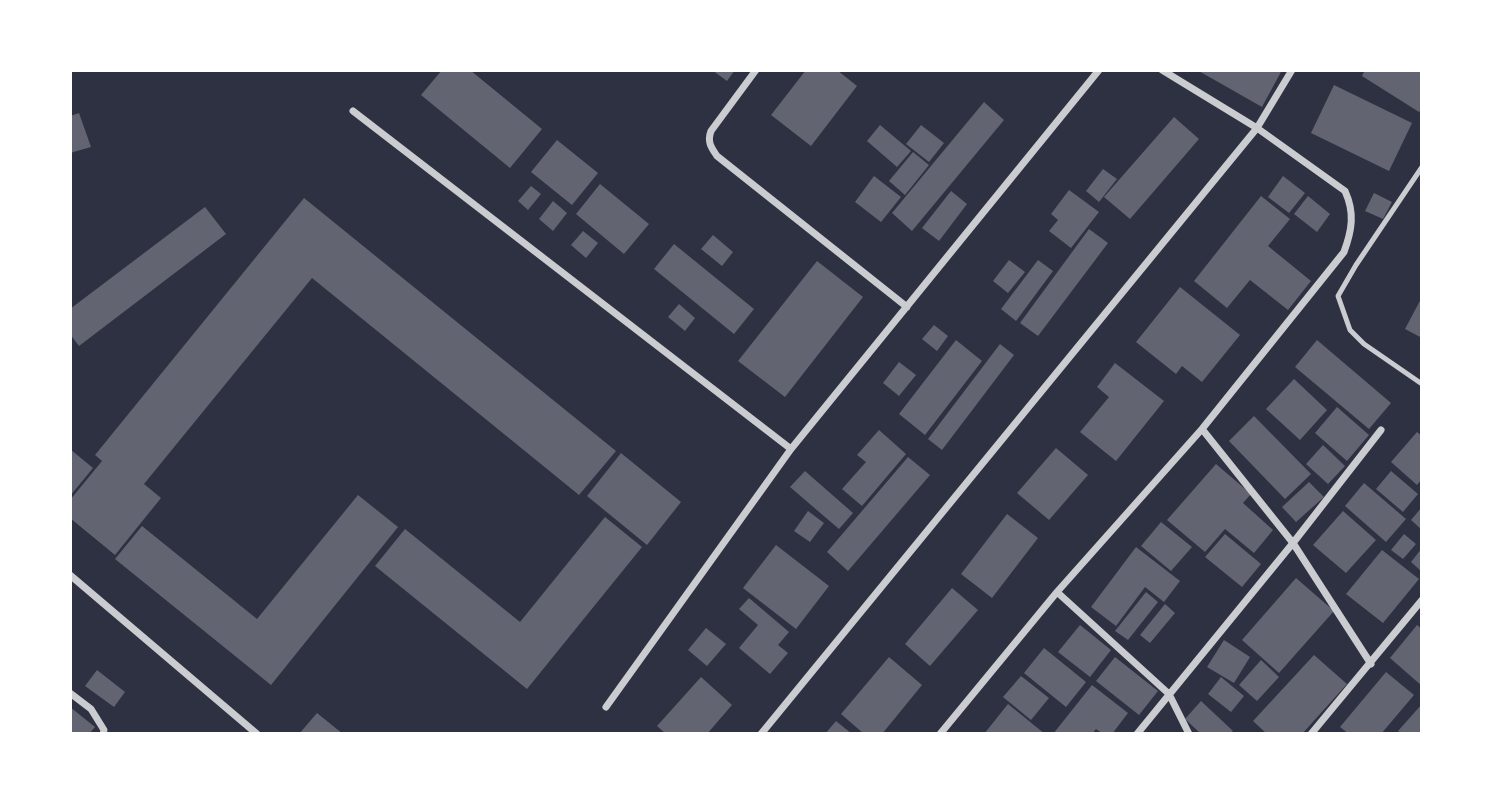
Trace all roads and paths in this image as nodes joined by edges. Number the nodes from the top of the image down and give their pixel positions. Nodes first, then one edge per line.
1 (755, 70) edge
2 (1099, 70) edge
3 (1162, 70) edge
4 (1292, 70) edge
5 (353, 111) dead end
6 (1257, 128) junction
7 (1422, 167) edge
8 (907, 307) junction
9 (1422, 384) edge
10 (1202, 429) junction
11 (1381, 430) dead end
12 (791, 449) junction
13 (1293, 543) junction
14 (70, 575) edge
15 (1057, 592) junction
16 (1422, 600) edge
17 (1371, 664) junction
18 (70, 693) edge
19 (1169, 694) junction
20 (606, 707) dead end
21 (103, 734) edge
22 (257, 734) edge
23 (761, 734) edge
24 (940, 734) edge
25 (1136, 734) edge
26 (1189, 734) edge
27 (1311, 734) edge

1 - 8 street
2 - 8 street
3 - 6 street
4 - 6 street
5 - 12 street
6 - 10 street
6 - 23 street
7 - 9 lane
8 - 12 street
10 - 13 street
10 - 15 street
11 - 13 street
12 - 20 street
13 - 17 street
13 - 19 street
14 - 22 street
15 - 19 street
15 - 24 street
16 - 17 street
17 - 27 street
18 - 21 street
19 - 25 street
19 - 26 street

